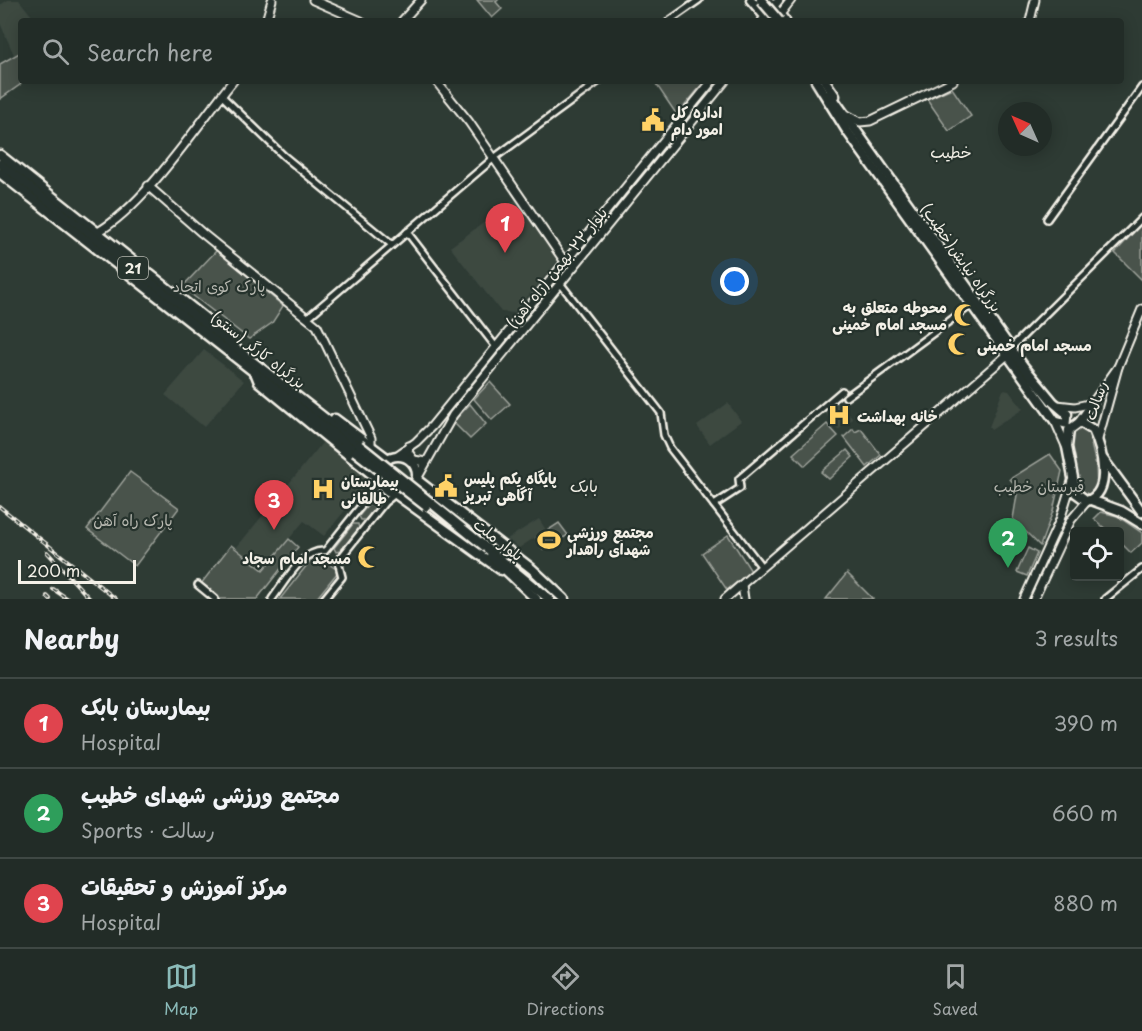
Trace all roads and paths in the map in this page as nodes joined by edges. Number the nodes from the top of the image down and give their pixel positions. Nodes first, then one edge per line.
1 (273, 0) edge
2 (313, 0) edge
3 (421, 0) edge
4 (699, 0) edge
5 (754, 0) edge
6 (761, 0) edge
7 (791, 0) edge
8 (1035, 0) edge
9 (773, 2) edge
10 (267, 18) edge
11 (355, 18) edge
12 (405, 18) edge
13 (673, 18) edge
14 (764, 18) edge
15 (766, 18) edge
16 (776, 18) edge
17 (777, 18) edge
18 (778, 18) edge
19 (780, 18) edge
20 (1031, 18) edge
21 (230, 84) edge
22 (438, 84) edge
23 (595, 84) edge
24 (710, 84) edge
25 (723, 84) edge
26 (814, 84) edge
27 (821, 84) edge
28 (826, 84) edge
29 (947, 84) edge
30 (1142, 87) edge
31 (221, 95) junction
32 (839, 112) junction
33 (870, 121) junction
34 (862, 140) junction
35 (0, 155) edge
36 (494, 158) junction
37 (0, 165) edge
38 (0, 173) edge
39 (148, 186) junction
40 (1142, 218) edge
41 (1047, 219) dead end
42 (98, 232) junction
43 (407, 232) junction
44 (392, 245) junction
45 (565, 262) junction
46 (560, 284) junction
47 (970, 306) junction
48 (1142, 309) edge
49 (307, 318) junction
50 (496, 347) junction
51 (239, 350) junction
52 (1009, 352) junction
53 (1118, 367) junction
54 (258, 369) junction
55 (842, 391) dead end
56 (846, 397) dead end
57 (1053, 402) junction
58 (1093, 402) junction
59 (1067, 414) junction
60 (1054, 421) junction
61 (1078, 423) junction
62 (1097, 442) junction
63 (371, 446) junction
64 (409, 446) junction
65 (1067, 447) junction
66 (356, 452) junction
67 (1099, 452) junction
68 (392, 457) junction
69 (426, 462) junction
70 (417, 478) junction
71 (1072, 480) junction
72 (380, 481) junction
73 (396, 494) junction
74 (1089, 501) junction
75 (429, 505) junction
76 (714, 505) junction
77 (1141, 510) edge
78 (1062, 512) junction
79 (353, 517) junction
80 (1134, 518) junction
81 (1071, 520) junction
82 (1142, 524) edge
83 (365, 527) junction
84 (761, 566) junction
85 (1142, 569) edge
86 (198, 585) dead end
87 (742, 585) junction
88 (216, 599) edge
89 (272, 599) edge
90 (324, 599) edge
91 (536, 599) edge
92 (549, 599) edge
93 (564, 599) edge
94 (725, 599) edge
95 (744, 599) edge
96 (1024, 599) edge
97 (1034, 599) edge
98 (1105, 599) edge

1 - 10 main road
2 - 11 main road
3 - 12 main road
4 - 13 street
5 - 14 highway
5 - 16 highway, bridge
6 - 17 highway, bridge
7 - 19 main road
8 - 20 main road
9 - 15 main road
9 - 18 highway
21 - 31 main road
22 - 36 main road
23 - 36 street
24 - 45 main road, بلوار ۲۲ بهمن (راه آهن)
25 - 46 main road, بلوار ۲۲ بهمن (راه آهن)
26 - 32 highway
27 - 32 highway
28 - 32 highway
29 - 33 main road
30 - 41 street
31 - 39 main road
31 - 44 street
32 - 33 main road
32 - 34 highway, بزرگراه نیایش(خطیب)
32 - 47 highway, بزرگراه نیایش(خطیب)
33 - 34 main road
34 - 52 highway, بزرگراه نیایش(خطیب)
35 - 42 highway
36 - 43 street
36 - 45 main road
37 - 51 highway, بزرگراه کارگر (سنتو) / 21
38 - 54 highway, بزرگراه کارگر (سنتو) / 21
39 - 42 main road
39 - 49 main road
40 - 52 street
42 - 51 highway
43 - 44 street
43 - 50 street
44 - 49 street
45 - 50 main road, بلوار ۲۲ بهمن (راه آهن)
46 - 69 main road, بلوار ۲۲ بهمن (راه آهن)
46 - 76 street
47 - 52 highway, بزرگراه نیایش(خطیب)
47 - 56 street
48 - 53 main road, رسالت
49 - 63 main road
50 - 64 main road, بلوار ۲۲ بهمن (راه آهن)
51 - 54 highway, بزرگراه کارگر (سنتو) / 21
52 - 57 highway, بزرگراه نیایش(خطیب)
52 - 60 highway, بزرگراه نیایش(خطیب)
52 - 84 main road
53 - 58 main road, رسالت
53 - 62 main road, رسالت
54 - 63 highway, 21
54 - 66 highway, بزرگراه کارگر (سنتو) / 21
55 - 76 street
57 - 58 main road
57 - 59 highway, بزرگراه نیایش(خطیب)
58 - 61 main road, رسالت
59 - 60 main road
59 - 61 main road
60 - 65 main road
61 - 62 highway
61 - 65 highway
62 - 67 highway
63 - 66 highway
63 - 68 highway, 21
64 - 68 main road, بلوار ۲۲ بهمن (راه آهن)
64 - 69 main road
65 - 71 highway
66 - 72 highway
66 - 75 highway, 21, bridge
67 - 74 highway
67 - 77 highway
68 - 70 highway, 21
68 - 72 highway
69 - 70 main road, بلوار ۲۲ بهمن (راه آهن)
70 - 73 highway
70 - 75 highway
71 - 74 highway
71 - 78 main road
72 - 73 highway
72 - 79 street
73 - 75 highway
73 - 83 street
74 - 80 highway
74 - 81 main road
75 - 91 highway, بلوار ملت / 21
75 - 92 highway, بلوار ملت / 21
75 - 93 highway
76 - 84 street
77 - 80 main road
78 - 81 main road
78 - 96 main road
79 - 83 street
79 - 89 street
80 - 82 highway
81 - 97 main road
83 - 90 street
84 - 87 main road
85 - 98 street
86 - 88 street
87 - 94 main road
87 - 95 main road

